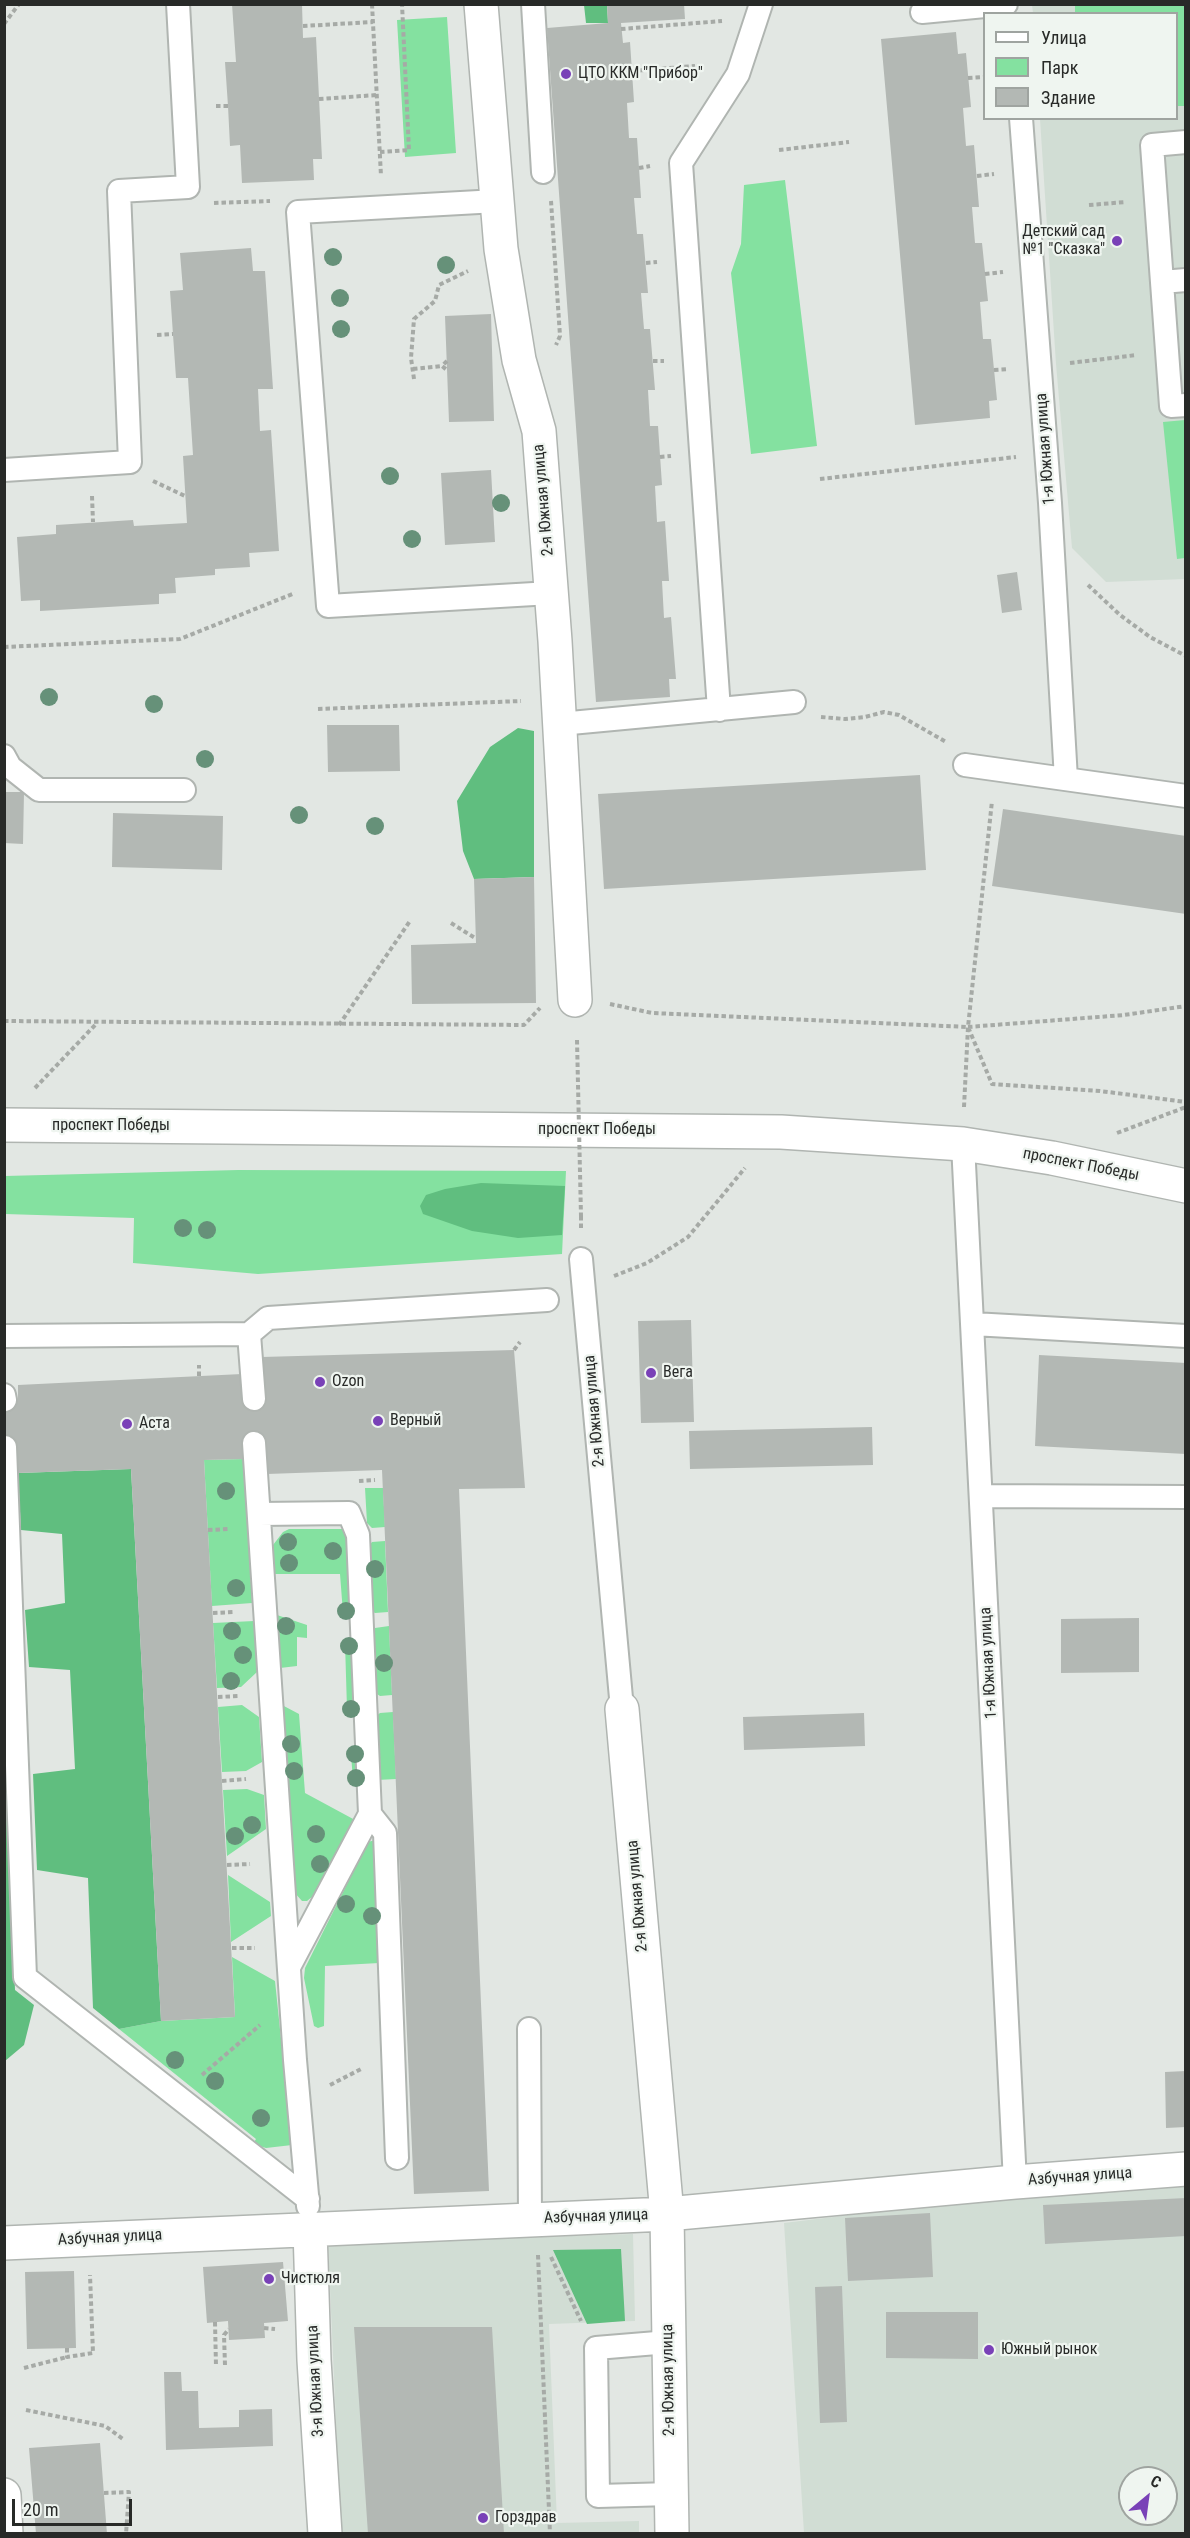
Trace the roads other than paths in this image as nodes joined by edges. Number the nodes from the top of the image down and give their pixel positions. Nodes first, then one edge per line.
1 (178, 4) edge
2 (482, 4) edge
3 (533, 4) edge
4 (761, 4) edge
5 (1006, 4) edge
6 (922, 12) dead end
7 (1021, 120) edge
8 (1185, 142) edge
9 (543, 172) road end
10 (497, 201) junction
11 (1185, 280) edge
12 (1162, 282) junction
13 (1185, 405) edge
14 (4, 470) edge
15 (551, 592) junction
16 (794, 702) road end
17 (719, 710) junction
18 (559, 712) junction
19 (4, 756) edge
20 (965, 765) dead end
21 (1066, 779) junction
22 (184, 790) dead end
23 (1185, 796) edge
24 (575, 1000) road end
25 (4, 1125) edge
26 (963, 1144) junction
27 (1185, 1186) edge
28 (581, 1259) dead end
29 (547, 1300) dead end
30 (973, 1324) junction
31 (249, 1334) junction
32 (4, 1336) edge
33 (1185, 1336) edge
34 (4, 1395) edge
35 (254, 1399) dead end
36 (5, 1400) edge
37 (254, 1443) dead end
38 (5, 1447) edge
39 (981, 1496) junction
40 (1185, 1497) edge
41 (259, 1514) junction
42 (622, 1709) joint
43 (370, 1814) junction
44 (288, 1968) junction
45 (529, 2029) dead end
46 (397, 2158) dead end
47 (1185, 2169) edge
48 (1015, 2182) junction
49 (309, 2214) junction
50 (667, 2214) junction
51 (534, 2231) junction
52 (4, 2243) edge
53 (669, 2342) junction
54 (671, 2494) junction
55 (4, 2495) edge
56 (6, 2534) edge
57 (325, 2534) edge
58 (672, 2534) edge

1 - 14 lane
2 - 10 street, 2-я Южная улица
3 - 9 lane
4 - 17 lane
5 - 6 lane
7 - 21 lane, 1-я Южная улица
8 - 12 lane
10 - 15 street, 2-я Южная улица
10 - 15 lane
11 - 12 lane
12 - 13 lane
15 - 18 street, 2-я Южная улица
16 - 17 lane
17 - 18 lane
18 - 24 street, 2-я Южная улица
19 - 22 lane
20 - 21 lane
21 - 23 lane
25 - 26 street, проспект Победы
26 - 27 street, проспект Победы
26 - 30 lane, 1-я Южная улица
28 - 42 lane, 2-я Южная улица
29 - 31 lane
30 - 33 lane
30 - 39 lane, 1-я Южная улица
31 - 32 lane
31 - 35 lane
34 - 36 lane
37 - 41 lane
38 - 49 lane
39 - 40 lane
39 - 48 lane, 1-я Южная улица
41 - 43 lane
41 - 44 lane
42 - 50 street, 2-я Южная улица
43 - 44 lane
43 - 46 lane
44 - 49 lane
45 - 51 lane
47 - 48 street, Азбучная улица
48 - 50 street, Азбучная улица
49 - 51 street, Азбучная улица
49 - 52 street, Азбучная улица
49 - 57 street, 3-я Южная улица
50 - 51 street, Азбучная улица
50 - 53 street, 2-я Южная улица
53 - 54 street, 2-я Южная улица
53 - 54 lane
54 - 58 street, 2-я Южная улица
55 - 56 street

